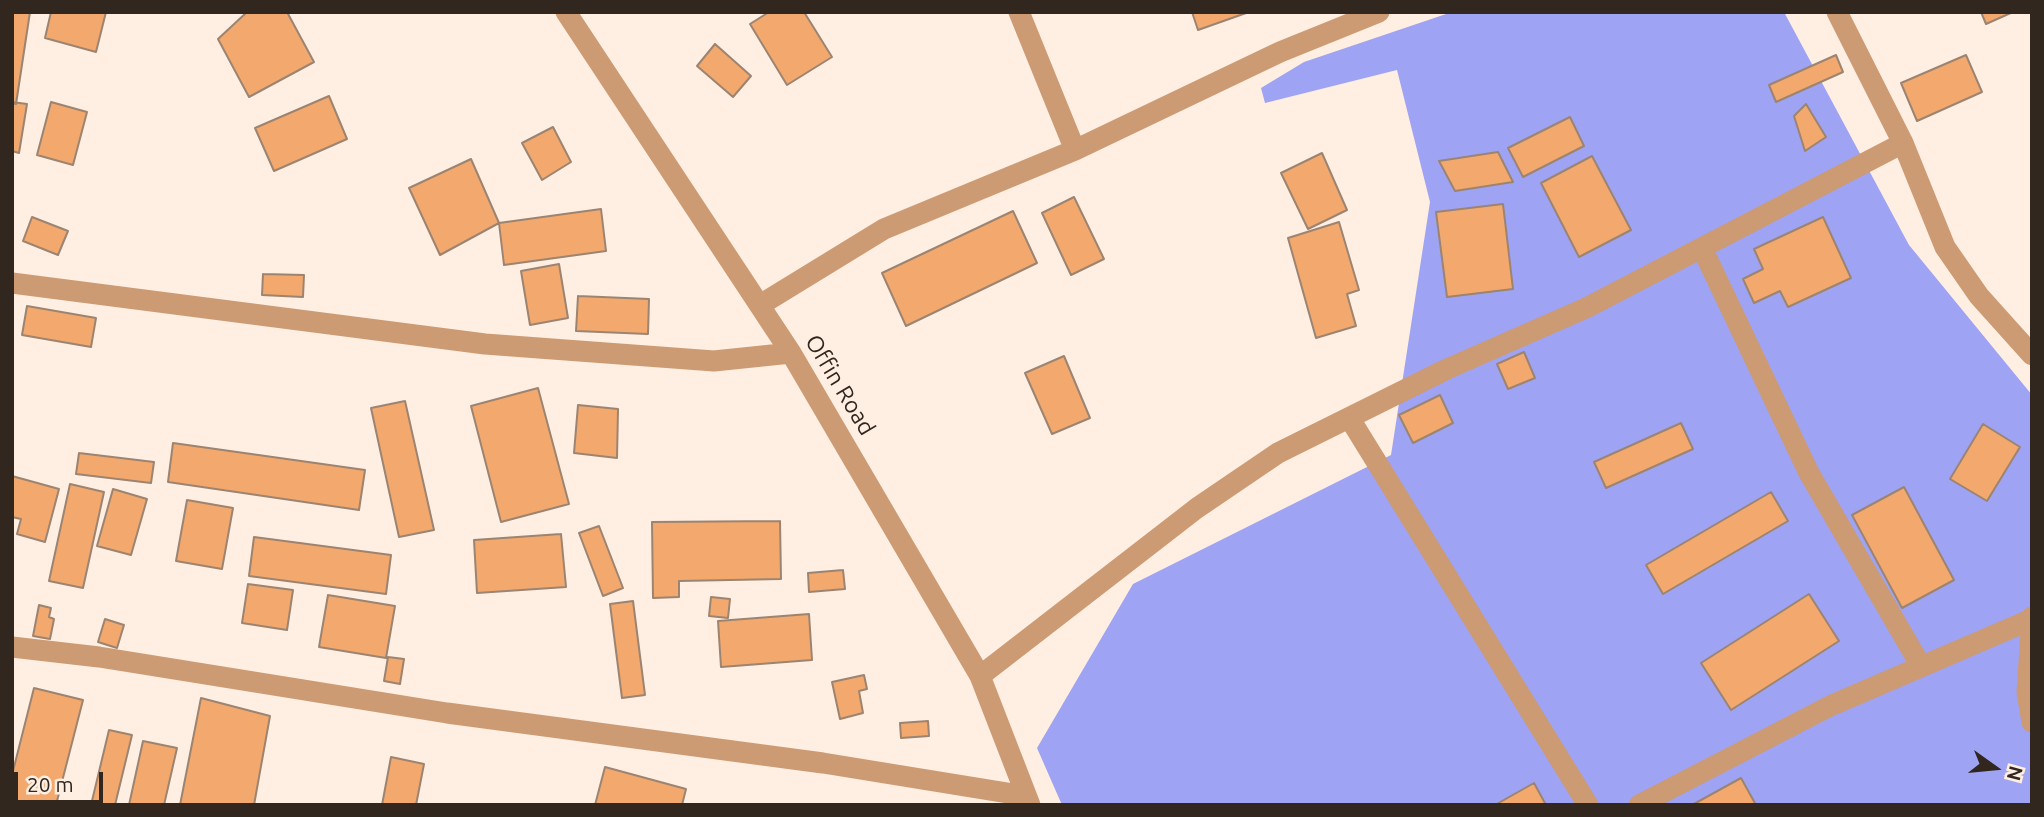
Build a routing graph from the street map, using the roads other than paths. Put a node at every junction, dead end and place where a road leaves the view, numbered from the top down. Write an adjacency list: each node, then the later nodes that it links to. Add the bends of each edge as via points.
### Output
1 (566, 12): 9 (street, Offin Road)
2 (1019, 12): 6 (street)
3 (1379, 12): 6 (street, via 1280,52)
4 (1837, 12): 5 (street)
5 (1903, 143): 7 (street); 11 (street, via 1945,247 1979,296)
6 (1075, 150): 9 (street, via 884,229)
7 (1702, 248): 12 (street); 15 (street, via 1809,473)
8 (12, 283): 10 (street, via 485,344 714,361)
9 (760, 305): 10 (street, Offin Road)
10 (791, 353): 16 (street, Offin Road)
11 (2032, 355)
12 (1350, 419): 16 (street, via 1278,453 1197,508); 19 (street)
13 (2032, 618): 15 (street); 17 (street, via 2026,692)
14 (12, 646): 18 (street, via 447,713 824,763)
15 (1921, 666): 20 (street, via 1830,706)
16 (980, 677): 18 (street, Offin Road)
17 (2032, 722)
18 (1028, 801)
19 (1588, 805)
20 (1639, 805)

